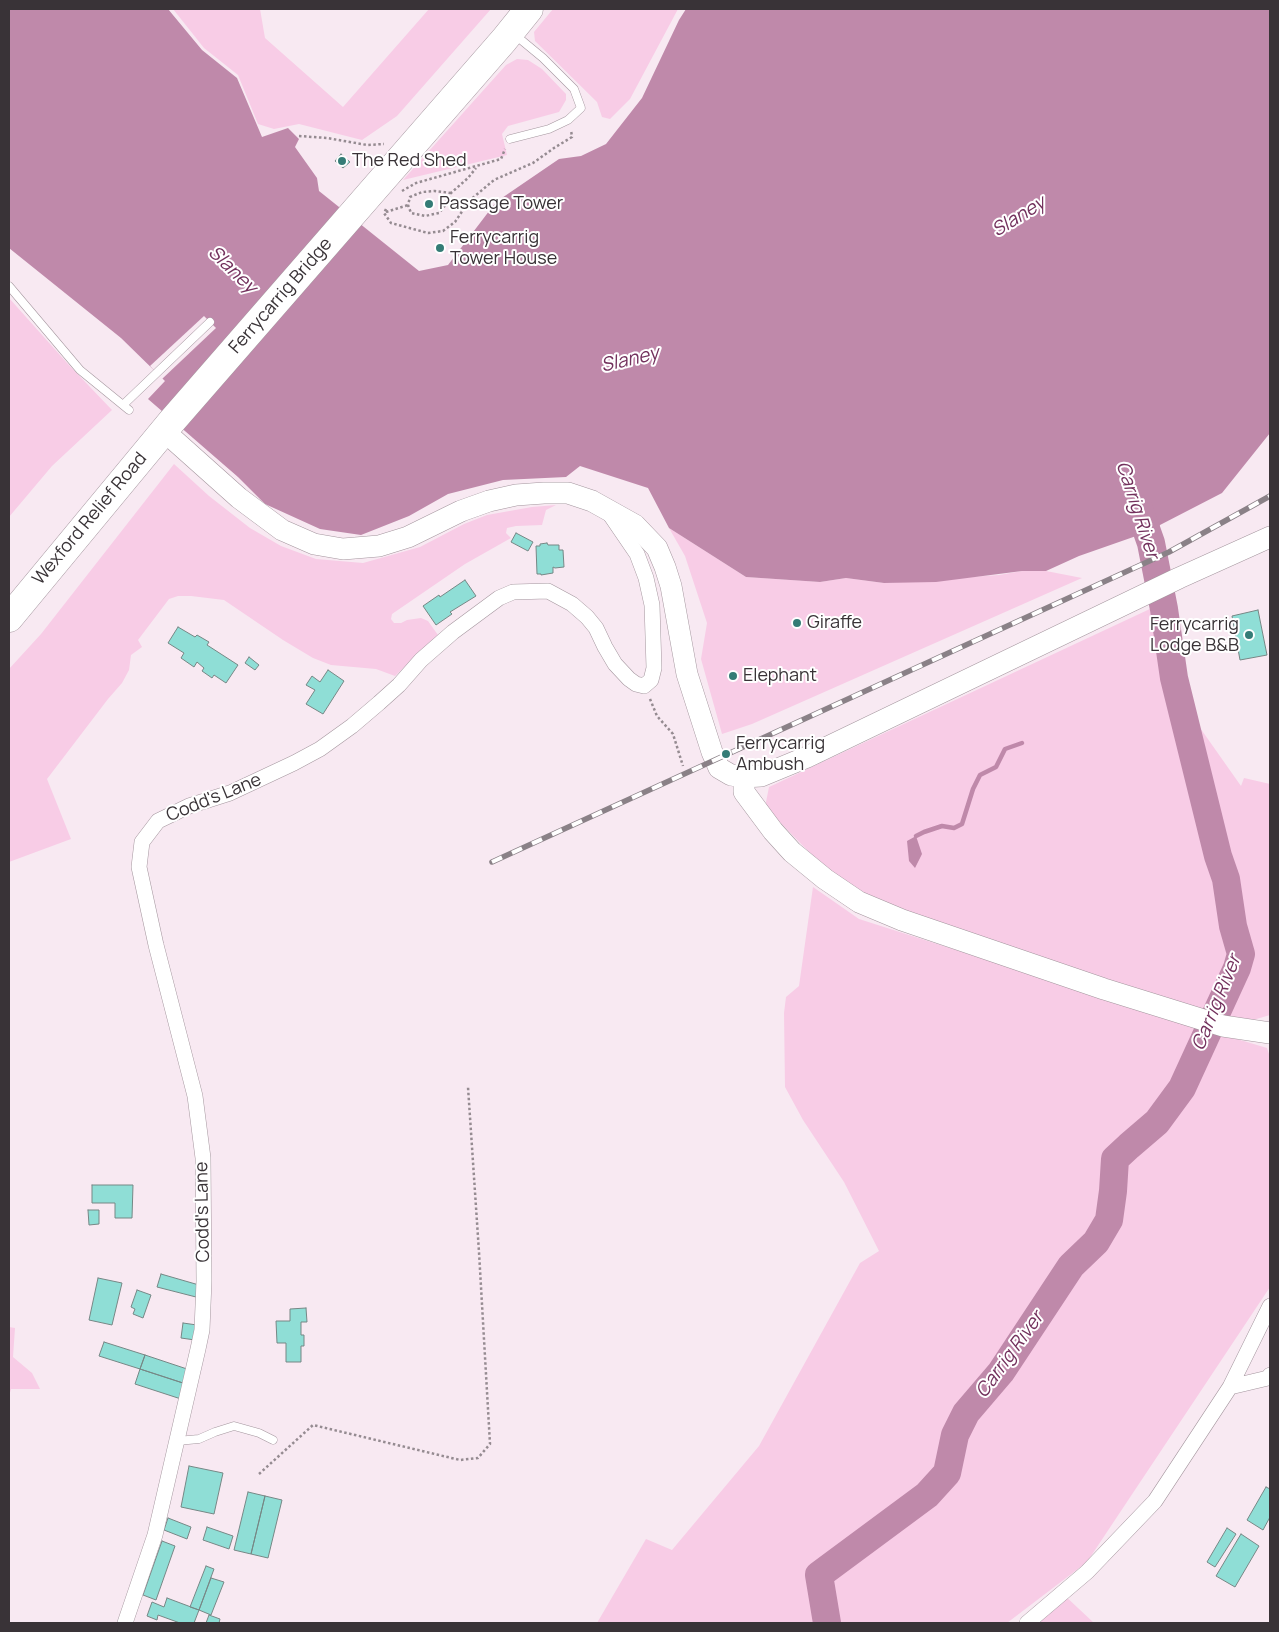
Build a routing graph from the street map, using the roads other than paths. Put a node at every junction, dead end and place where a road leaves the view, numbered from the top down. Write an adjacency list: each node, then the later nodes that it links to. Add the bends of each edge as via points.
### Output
1 (529, 9): 2 (highway, Ferrycarrig Bridge)
2 (511, 31): 3 (lane, via 574,89 580,108 568,120 549,129); 6 (highway, Ferrycarrig Bridge, via 413,143 395,181)
3 (510, 139)
4 (9, 286): 5 (lane, via 80,370 126,408)
5 (210, 322)
6 (168, 426): 7 (main road, via 246,503 282,530 314,544 343,549 378,546 408,537 461,511 516,495 568,493); 9 (highway, Wexford Relief Road)
7 (606, 508): 10 (main road, via 635,525 657,548 671,586 687,674 712,752 719,768 731,775); 15 (street, Codd's Lane, via 637,554 652,605 654,668 651,680 644,686 629,679 615,664 596,628 572,604 548,591 513,592 499,598 453,632 379,704 320,749 230,793 158,820 142,842 139,867 195,1096 203,1158 202,1330)
8 (1270, 537): 10 (main road, via 807,757 761,776)
9 (9, 618)
10 (744, 777): 11 (main road, via 744,792 792,852 858,902 1104,989 1223,1026)
11 (1270, 1033)
12 (1270, 1306): 14 (street)
13 (1270, 1375): 14 (street)
14 (1230, 1387): 18 (street, via 1155,1501 1087,1572)
15 (177, 1440): 16 (lane, via 199,1439 234,1426); 17 (street, Codd's Lane, via 155,1535)
16 (273, 1440)
17 (125, 1623)
18 (1027, 1623)

